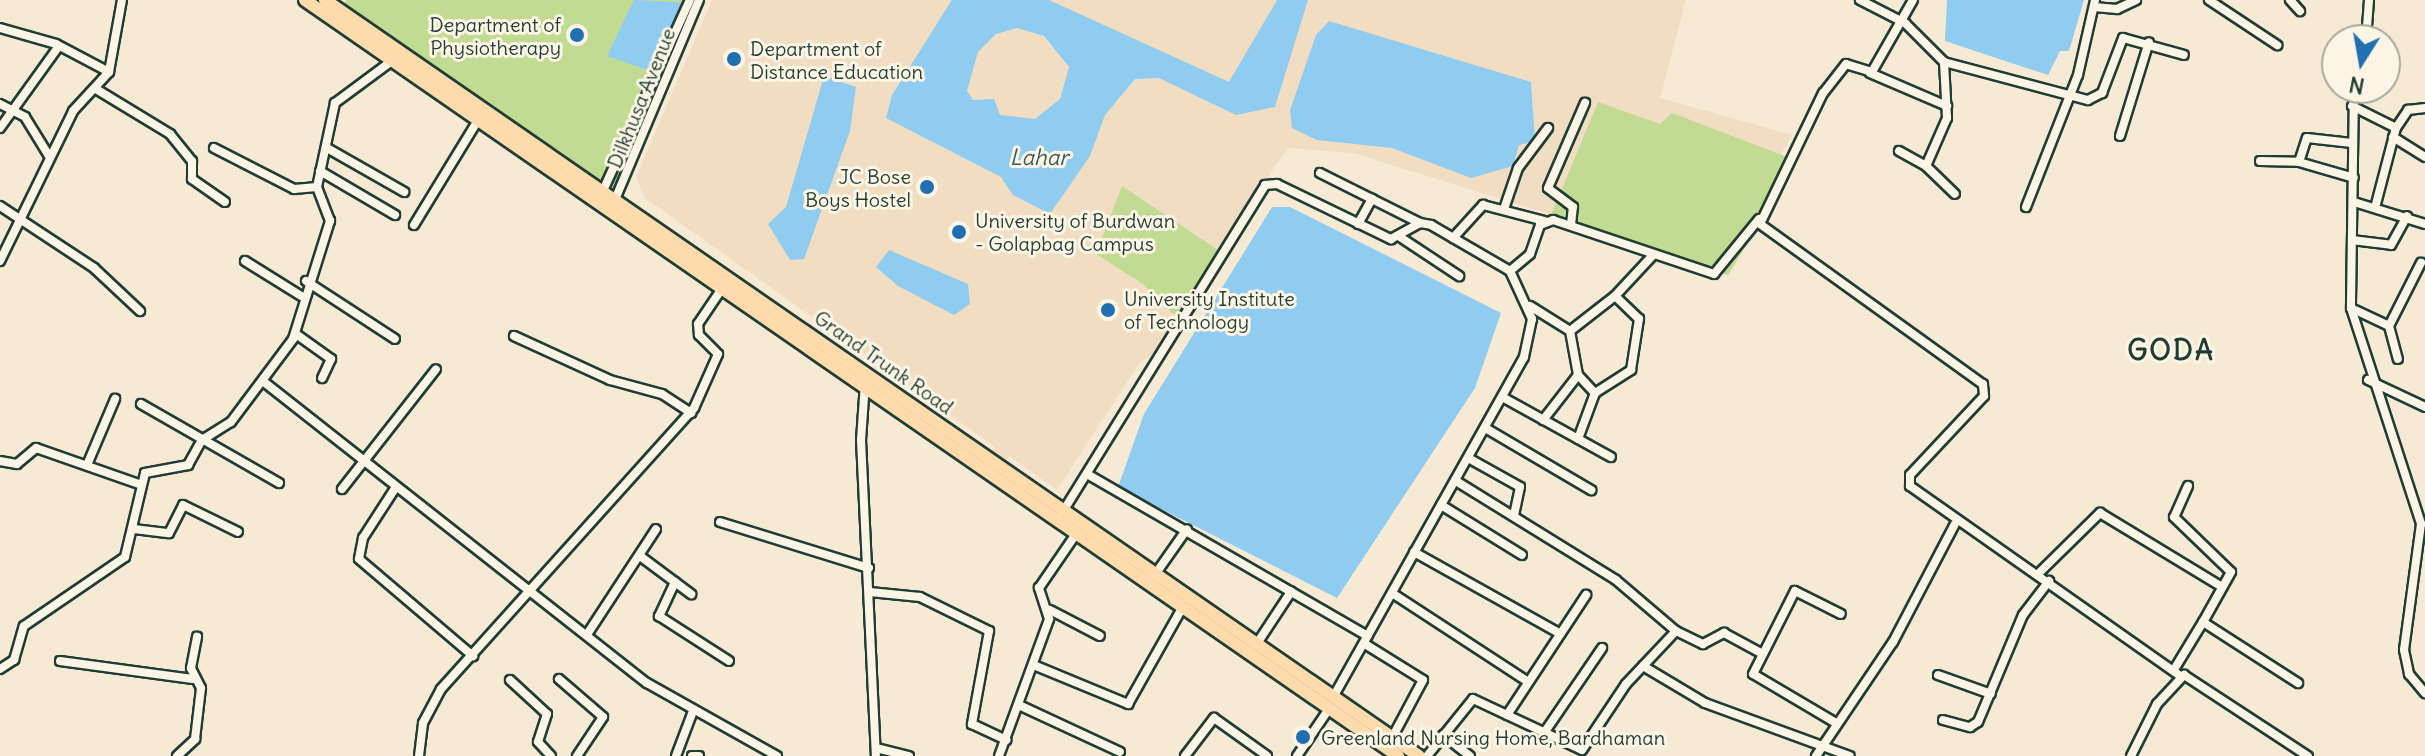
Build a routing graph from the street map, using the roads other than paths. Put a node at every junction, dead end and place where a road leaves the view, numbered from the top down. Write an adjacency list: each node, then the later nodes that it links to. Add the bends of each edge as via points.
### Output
1 (122, 0): 23 (street)
2 (305, 0): 22 (main road, Grand Trunk Road)
3 (325, 0): 53 (main road, Grand Trunk Road)
4 (690, 0): 53 (street, Dilkhusa Avenue)
5 (699, 0): 57 (street, Dilkhusa Avenue)
6 (1860, 0): 14 (street)
7 (1913, 0): 14 (street)
8 (2136, 0): 12 (street, via 2117,9)
9 (2209, 0): 18 (street)
10 (2290, 0): 13 (street)
11 (2369, 0): 15 (street)
12 (2094, 4): 26 (street)
13 (2300, 11)
14 (1905, 23): 21 (street); 24 (street)
15 (2367, 24)
16 (0, 28): 19 (street)
17 (2149, 42): 20 (street); 26 (street, via 2123,38 2097,98); 37 (street)
18 (2277, 45)
19 (59, 46): 23 (street); 32 (street)
20 (2184, 55)
21 (1944, 62): 26 (street); 29 (street)
22 (389, 63): 33 (main road, Grand Trunk Road); 40 (street, via 335,103)
23 (109, 72): 25 (street)
24 (1870, 73): 29 (street); 65 (street, via 1846,64 1823,93)
25 (96, 89): 42 (street); 55 (street, via 170,134 192,161 192,179)
26 (2071, 98): 60 (street)
27 (1585, 103): 71 (street, via 1548,188 1573,207)
28 (0, 104): 32 (street)
29 (1947, 106): 46 (street)
30 (2352, 106): 36 (street); 38 (street)
31 (2425, 108): 36 (street, via 2408,110)
32 (15, 109): 34 (street); 42 (street)
33 (478, 120): 53 (main road, Grand Trunk Road); 70 (street)
34 (0, 128)
35 (1548, 128): 61 (street, via 1518,168)
36 (2394, 132): 43 (street); 58 (street)
37 (2120, 136)
38 (2352, 143): 45 (street, via 2307,138); 49 (street)
39 (214, 148): 50 (street, via 294,189)
40 (327, 148): 47 (street); 51 (street)
41 (1899, 151): 46 (street)
42 (49, 156): 63 (street)
43 (2425, 157)
44 (2260, 161): 45 (street)
45 (2299, 162): 49 (street)
46 (1926, 166): 52 (street)
47 (320, 171): 50 (street); 62 (street)
48 (1320, 173): 54 (street)
49 (2354, 178): 56 (street)
50 (317, 187): 81 (street, via 330,221)
51 (404, 192)
52 (1955, 194)
53 (601, 195): 57 (main road, Grand Trunk Road)
54 (1372, 199): 67 (street); 68 (street)
55 (225, 202)
56 (2354, 202): 58 (street); 74 (street)
57 (614, 203): 82 (main road, Grand Trunk Road); 98 (main road, Grand Trunk Road)
58 (2376, 204): 64 (street)
59 (0, 206): 63 (street)
60 (2026, 207)
61 (1504, 209): 66 (street); 73 (street, via 1475,208)
62 (395, 215)
63 (18, 216): 76 (street); 87 (street)
64 (2407, 216): 69 (street); 74 (street, via 2391,245)
65 (1759, 219): 75 (street, via 1714,274); 128 (street, via 1983,384 1984,396 1908,481)
66 (1545, 221): 71 (street); 79 (street, via 1530,254)
67 (1420, 223): 72 (street); 73 (street)
68 (1358, 224): 72 (street); 115 (street, via 1277,184 1256,191 1151,379)
69 (2425, 224)
70 (414, 225)
71 (1571, 225): 75 (street)
72 (1400, 237): 80 (street)
73 (1453, 238): 79 (street)
74 (2352, 240): 86 (street)
75 (1654, 254): 84 (street)
76 (0, 261)
77 (245, 261): 83 (street)
78 (2421, 263): 88 (street)
79 (1510, 271): 85 (street)
80 (1459, 276)
81 (306, 281): 83 (street); 92 (street)
82 (723, 287): 98 (main road, Grand Trunk Road); 105 (street, via 698,324 699,335 718,354)
83 (301, 296): 90 (street)
84 (1615, 296): 89 (street); 100 (street, via 1639,319 1635,359 1626,375)
85 (1530, 306): 89 (street); 101 (street, via 1530,339)
86 (2351, 308): 88 (street); 97 (street)
87 (140, 311)
88 (2389, 326): 93 (street)
89 (1570, 331): 95 (street)
90 (296, 334): 96 (street, via 331,359); 99 (street)
91 (514, 336): 105 (street, via 610,380 662,394)
92 (395, 339)
93 (2398, 359)
94 (436, 369): 113 (street)
95 (1578, 375): 100 (street); 106 (street)
96 (322, 378)
97 (2368, 380): 104 (street); 127 (street)
98 (867, 381): 124 (main road, Grand Trunk Road); 133 (main road, Grand Trunk Road); 137 (street)
99 (264, 382): 108 (street, via 231,422); 113 (street)
100 (1595, 393): 109 (street)
101 (1504, 398): 106 (street); 107 (street)
102 (115, 399): 114 (street)
103 (141, 404): 108 (street)
104 (2425, 407)
105 (691, 413): 143 (street)
106 (1543, 420): 109 (street)
107 (1487, 429): 111 (street); 122 (street)
108 (206, 436): 117 (street); 118 (street, via 184,469 152,470)
109 (1578, 439): 110 (street)
110 (1611, 457)
111 (1470, 459): 116 (street); 125 (street, via 1520,487)
112 (0, 461): 114 (street, via 17,464 31,447)
113 (364, 463): 120 (street); 121 (street)
114 (87, 465): 118 (street)
115 (1087, 474): 124 (street); 131 (street)
116 (1456, 481): 123 (street); 125 (street)
117 (279, 483)
118 (139, 484): 129 (street)
119 (2188, 486): 142 (street, via 2172,512 2230,565)
120 (342, 489)
121 (394, 490): 143 (street); 162 (street, via 363,538 359,559)
122 (1591, 490)
123 (1441, 505): 134 (street); 135 (street)
124 (1061, 513): 139 (main road, Grand Trunk Road)
125 (1514, 516): 153 (street, via 1616,580)
126 (720, 522): 137 (street)
127 (2423, 522): 175 (street, via 2404,650 2409,674)
128 (1955, 524): 138 (street); 182 (street, via 1899,632)
129 (134, 529): 132 (street, via 169,533 183,505); 167 (street, via 125,557 24,626 14,660)
130 (656, 529): 136 (street)
131 (1187, 529): 139 (street); 145 (street)
132 (238, 532)
133 (1076, 534): 149 (main road, Grand Trunk Road); 150 (street, via 1039,588)
134 (1414, 552): 146 (street); 154 (street)
135 (1522, 555)
136 (640, 556): 141 (street); 155 (street)
137 (869, 568): 144 (street)
138 (2039, 573): 140 (street); 142 (street, via 2100,513)
139 (1154, 576): 159 (main road, Grand Trunk Road)
140 (2049, 581): 168 (street); 176 (street, via 2023,615)
141 (675, 582): 147 (street); 164 (street, via 659,616)
142 (2222, 587): 152 (street)
143 (534, 591): 155 (street); 162 (street)
144 (870, 592): 185 (street, via 920,597 989,631 972,724); 188 (street)
145 (1291, 592): 158 (street); 159 (street)
146 (1392, 593): 158 (street); 172 (street)
147 (691, 594)
148 (1586, 595): 154 (street)
149 (1182, 608): 165 (street, via 1128,704); 177 (main road, Grand Trunk Road)
150 (1050, 610): 156 (street); 165 (street)
151 (1841, 614): 161 (street, via 1795,591)
152 (2203, 622): 168 (street); 174 (street)
153 (1676, 631): 161 (street, via 1703,644 1724,633); 166 (street)
154 (1557, 632): 172 (street)
155 (588, 633): 179 (street)
156 (1100, 636)
157 (197, 637): 170 (street)
158 (1366, 640): 177 (street); 187 (street, via 1423,680)
159 (1256, 645): 177 (main road, Grand Trunk Road)
160 (1602, 648): 183 (street)
161 (1761, 653): 182 (street, via 1758,679)
162 (473, 656): 191 (street, via 432,704)
163 (60, 661): 170 (street)
164 (729, 661)
165 (1036, 666): 178 (street)
166 (1643, 666): 183 (street, via 1587,746 1575,749); 186 (street, via 1705,703)
167 (0, 669)
168 (2177, 672): 209 (street); 210 (street)
169 (1938, 675): 176 (street)
170 (193, 679): 190 (street, via 201,693 195,739)
171 (559, 679): 193 (street, via 603,717)
172 (1524, 679): 180 (street)
173 (510, 680): 192 (street, via 547,714 538,742)
174 (2298, 683)
175 (2425, 693)
176 (1991, 694): 181 (street, via 1975,726)
177 (1331, 703): 187 (main road, Grand Trunk Road); 202 (street)
178 (1021, 706): 185 (street); 189 (street)
179 (693, 711): 194 (street); 197 (street)
180 (1507, 715): 183 (street); 184 (street, via 1473,699)
181 (1943, 720)
182 (1836, 723): 186 (street)
183 (1544, 733)
184 (1443, 735): 205 (street); 206 (street)
185 (1006, 740): 199 (street)
186 (1824, 742): 207 (street); 208 (street)
187 (1386, 747): 203 (main road, Grand Trunk Road); 204 (main road, Grand Trunk Road)
188 (876, 752): 198 (street)
189 (1120, 752)
190 (177, 756)
191 (419, 756)
192 (551, 756)
193 (577, 756)
194 (676, 756)
195 (692, 756): 196 (street)
196 (699, 756)
197 (777, 756)
198 (909, 756)
199 (999, 756)
200 (1185, 756): 201 (street, via 1214,718)
201 (1267, 756)
202 (1297, 756)
203 (1398, 756)
204 (1419, 756)
205 (1427, 756)
206 (1470, 756)
207 (1816, 756)
208 (1850, 756)
209 (2131, 756)
210 (2308, 756)

